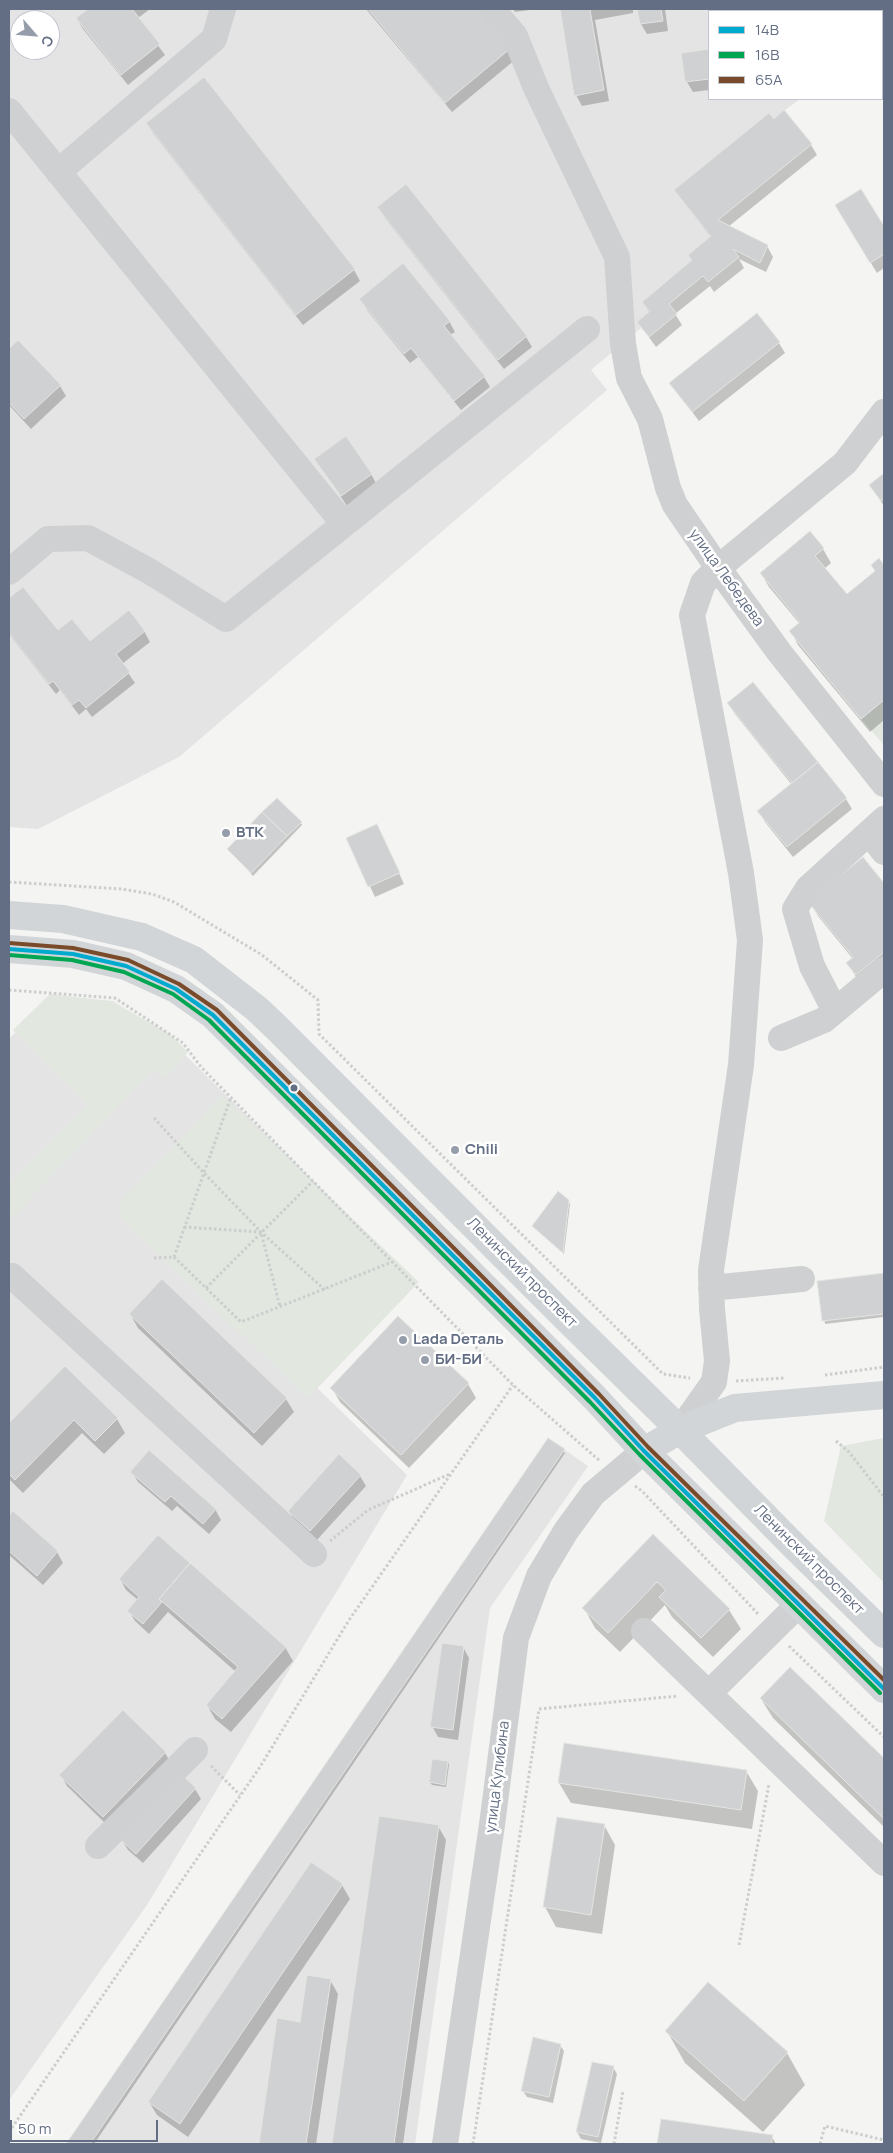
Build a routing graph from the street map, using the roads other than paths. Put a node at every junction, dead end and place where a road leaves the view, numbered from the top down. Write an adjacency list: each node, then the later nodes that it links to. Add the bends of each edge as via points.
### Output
1 (223, 9): 4 (street, via 214,38)
2 (492, 9): 8 (street, улица Лебедева, via 515,36 536,88 617,257 623,344 629,378 650,419 675,505)
3 (9, 110): 4 (street)
4 (58, 172): 7 (street)
5 (587, 329): 7 (street)
6 (884, 412): 8 (street, via 845,463)
7 (344, 524): 9 (street, via 226,619 88,538 48,539)
8 (718, 568): 10 (street, улица Лебедева); 19 (street, via 703,583 692,615 741,872 750,940 744,1032)
9 (9, 572)
10 (884, 784)
11 (879, 835): 15 (street, via 808,888 795,909 812,966)
12 (9, 915): 21 (main road, Ленинский проспект, via 63,919 142,937 194,960 264,1016)
13 (9, 949): 22 (main road, via 73,954 126,966 176,989 213,1015)
14 (884, 970): 15 (street)
15 (835, 1011): 16 (street, via 824,1020)
16 (781, 1038)
17 (12, 1276): 23 (street)
18 (802, 1279): 19 (street)
19 (711, 1288): 21 (street, via 717,1361 714,1382)
20 (884, 1395): 21 (main road, via 735,1408)
21 (680, 1430): 22 (main road); 26 (main road, Ленинский проспект)
22 (644, 1451): 24 (main road); 32 (street, улица Кулибина, via 593,1494 561,1539 538,1576 516,1638)
23 (314, 1554)
24 (798, 1605): 27 (main road); 28 (street)
25 (644, 1631): 28 (street)
26 (884, 1634)
27 (884, 1689)
28 (709, 1693): 31 (street)
29 (195, 1750): 30 (street)
30 (98, 1846)
31 (884, 1862)
32 (445, 2144)

